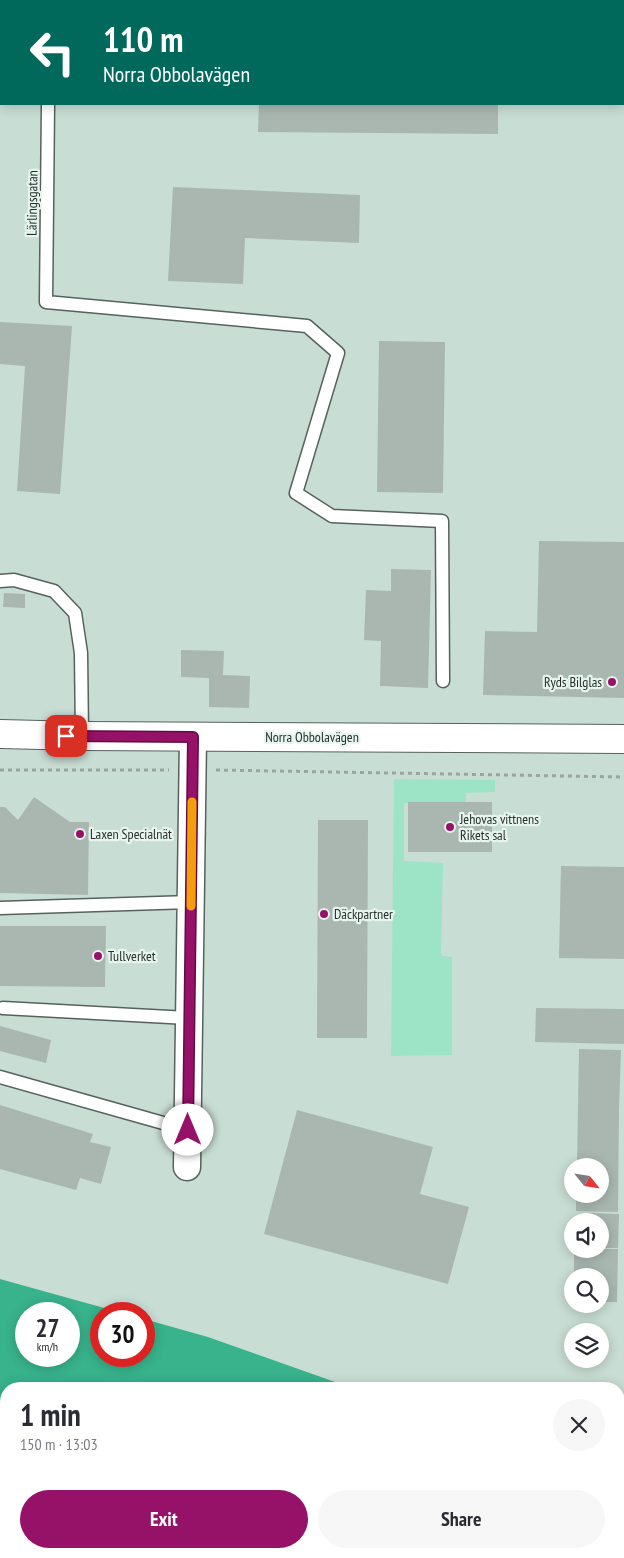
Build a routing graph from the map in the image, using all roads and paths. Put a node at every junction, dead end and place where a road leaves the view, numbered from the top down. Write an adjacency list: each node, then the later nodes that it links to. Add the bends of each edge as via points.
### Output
1 (48, 105): 3 (lane, Lärlingsgatan, via 46,302 307,326 338,353 296,493 332,516 442,521)
2 (0, 580): 5 (lane, via 14,580 54,591 75,613 82,653)
3 (443, 681)
4 (0, 734): 5 (street, Norra Obbolavägen)
5 (82, 736): 6 (street, Norra Obbolavägen)
6 (193, 737): 7 (street, Norra Obbolavägen); 9 (street)
7 (624, 739)
8 (0, 770): 9 (path)
9 (193, 770): 10 (path); 11 (street)
10 (624, 777)
11 (191, 902): 12 (lane); 14 (street)
12 (0, 908)
13 (3, 1008): 14 (lane)
14 (188, 1018): 16 (street)
15 (0, 1077): 16 (lane)
16 (188, 1130): 17 (street)
17 (187, 1167)

